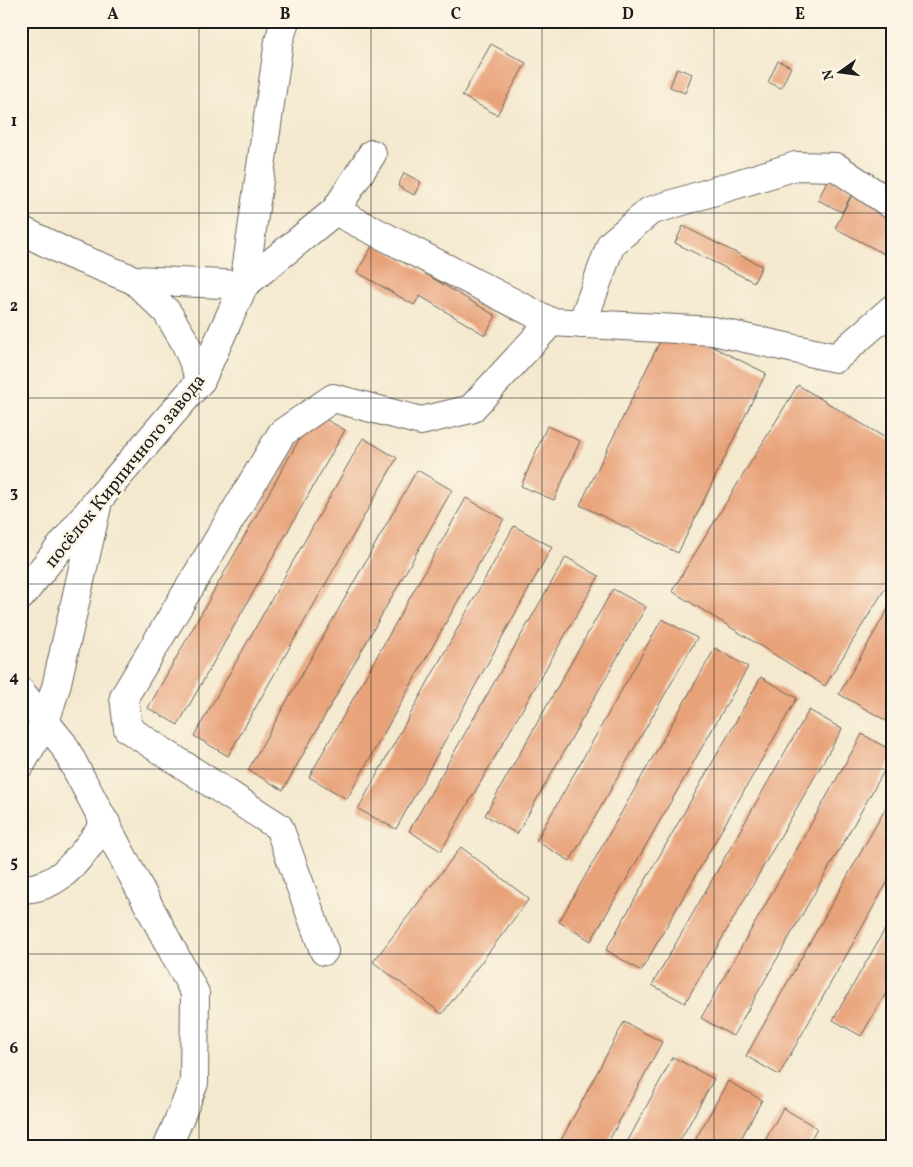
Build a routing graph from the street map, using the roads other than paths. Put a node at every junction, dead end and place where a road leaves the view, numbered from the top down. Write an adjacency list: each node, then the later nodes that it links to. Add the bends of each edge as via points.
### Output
1 (285, 21): 7 (street, via 279,41)
2 (372, 154): 4 (street)
3 (892, 205): 10 (street, via 836,167 796,166 650,211 611,244)
4 (335, 211): 7 (street); 9 (street)
5 (21, 230): 6 (street, via 69,254)
6 (134, 280): 7 (street); 11 (street, via 167,312)
7 (244, 285): 11 (street, посёлок Кирпичного завода)
8 (892, 309): 10 (street, via 836,358 713,331)
9 (551, 322): 10 (street); 19 (street, via 471,410 420,421 333,398 282,433 124,696 128,729 279,827)
10 (582, 324)
11 (202, 380): 12 (street, посёлок Кирпичного завода)
12 (98, 500): 13 (street, посёлок Кирпичного завода); 15 (street, via 56,687)
13 (21, 596)
14 (21, 692): 15 (street)
15 (45, 722): 16 (street); 17 (street, via 62,744)
16 (21, 764)
17 (106, 823): 18 (street, via 66,874 35,889); 20 (street, via 195,993 194,1083)
18 (21, 889)
19 (324, 951)
20 (168, 1146)

